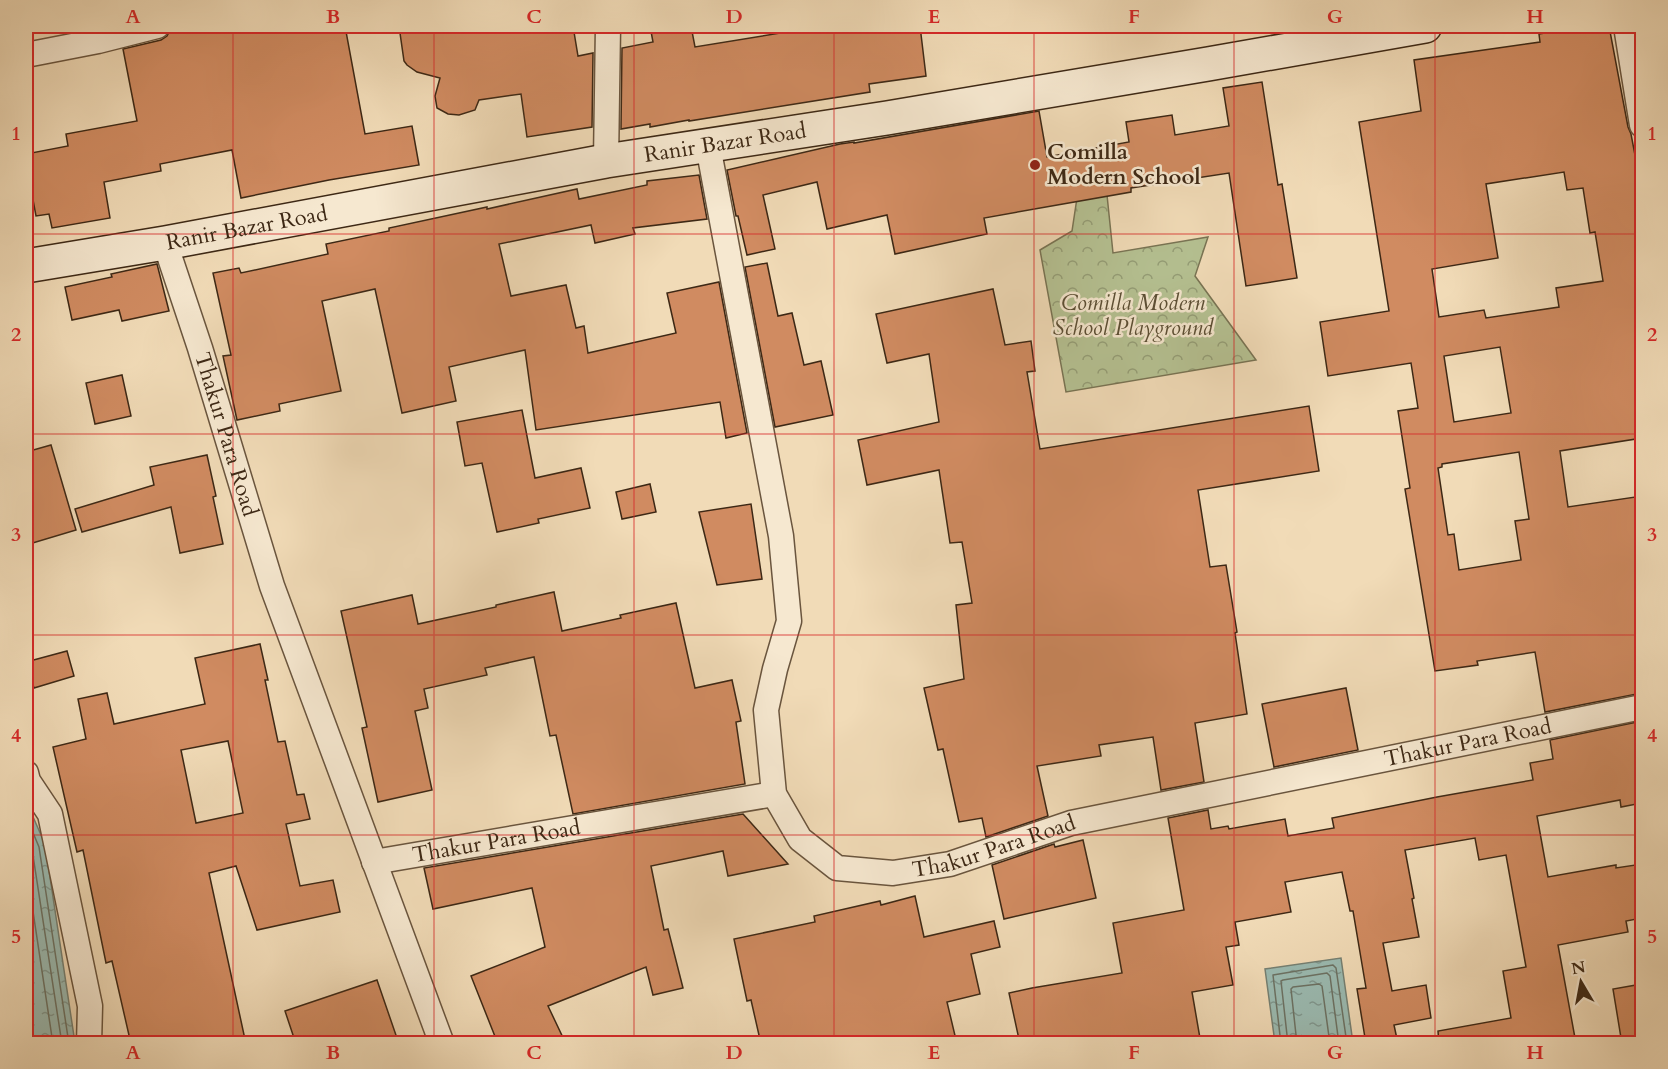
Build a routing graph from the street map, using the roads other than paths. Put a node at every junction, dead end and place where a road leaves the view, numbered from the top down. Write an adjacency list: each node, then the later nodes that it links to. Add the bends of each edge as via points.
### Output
1 (157, 26): 5 (street)
2 (608, 26): 9 (street)
3 (1425, 26): 8 (main road, Ranir Bazar Road)
4 (1626, 26): 7 (street)
5 (101, 32): 6 (street)
6 (26, 55)
7 (1642, 125)
8 (708, 146): 9 (main road, Ranir Bazar Road); 14 (street, via 781,536 789,621 766,710)
9 (606, 161): 10 (main road, Ranir Bazar Road)
10 (165, 243): 11 (main road, Ranir Bazar Road); 15 (street, Thakur Para Road, via 272,586)
11 (26, 266)
12 (1642, 707): 14 (street, Thakur Para Road, via 1071,823 950,864 893,873 837,868 800,839)
13 (26, 773): 16 (street, via 50,814 90,1006)
14 (774, 794): 15 (street, Thakur Para Road)
15 (374, 862): 17 (street, Thakur Para Road)
16 (89, 1044)
17 (442, 1044)

